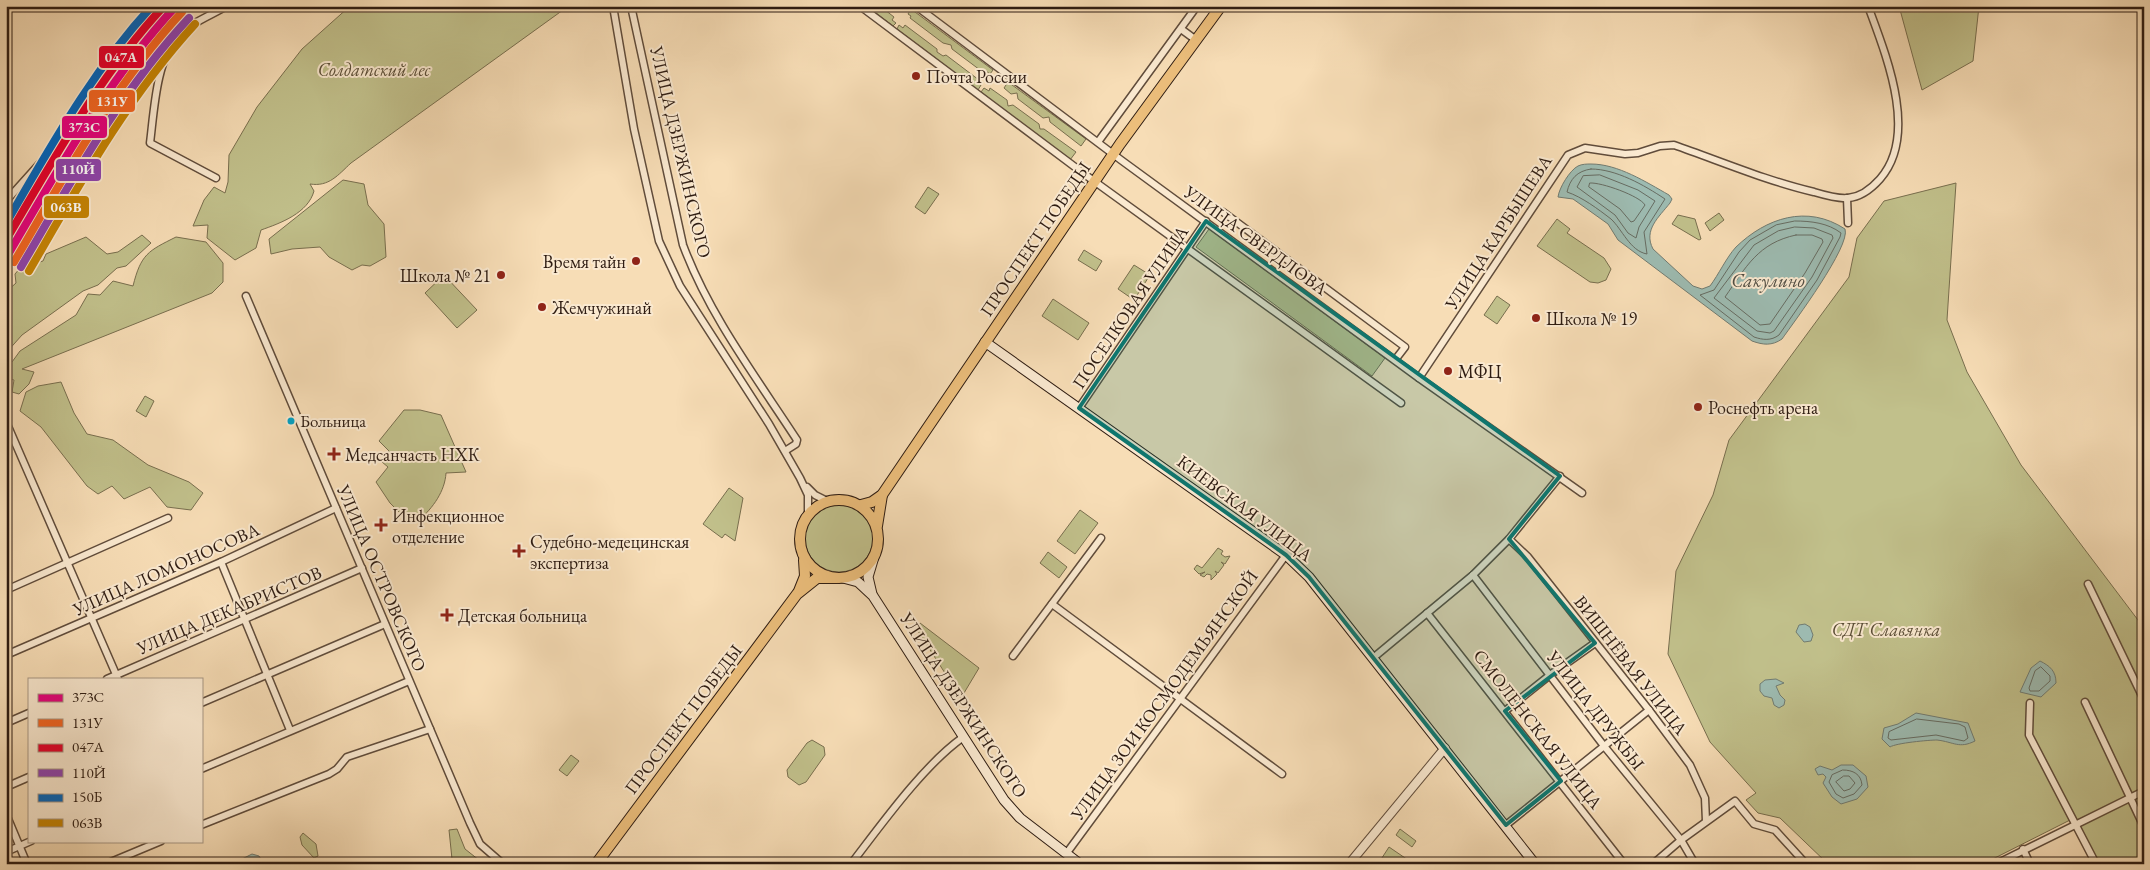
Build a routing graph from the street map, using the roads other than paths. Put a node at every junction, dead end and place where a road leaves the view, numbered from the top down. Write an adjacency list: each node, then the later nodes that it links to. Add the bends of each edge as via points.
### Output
1 (228, 6): 14 (street, via 189,27 172,44 157,90 150,143)
2 (613, 6): 29 (street, УЛИЦА ДЗЕРЖИНСКОГО, via 636,138 659,242 680,286)
3 (631, 6): 29 (street, УЛИЦА ДЗЕРЖИНСКОГО, via 683,245 714,309 797,440)
4 (860, 6): 15 (street)
5 (916, 6): 12 (street, УЛИЦА СВЕРДЛОВА)
6 (1197, 6): 9 (street)
7 (1221, 6): 10 (main road, ПРОСПЕКТ ПОБЕДЫ)
8 (1868, 6): 16 (street, via 1884,50 1899,119 1899,137 1894,156 1883,176 1861,194)
9 (1181, 29): 10 (street); 12 (street)
10 (1196, 40): 13 (main road, ПРОСПЕКТ ПОБЕДЫ)
11 (78, 102): 17 (street, via 51,151)
12 (1098, 142): 13 (street, УЛИЦА СВЕРДЛОВА)
13 (1113, 154): 15 (main road, ПРОСПЕКТ ПОБЕДЫ); 19 (street, УЛИЦА СВЕРДЛОВА)
14 (216, 178)
15 (1095, 182): 21 (street); 23 (main road, ПРОСПЕКТ ПОБЕДЫ)
16 (1847, 198): 20 (street); 25 (street, УЛИЦА КАРБЫШЕВА, via 1800,189 1674,145 1625,154 1576,150 1560,164)
17 (6, 201)
18 (1223, 212): 24 (street, via 1405,347)
19 (1206, 222): 21 (street, ПОСЕЛКОВАЯ УЛИЦА); 24 (street, УЛИЦА СВЕРДЛОВА)
20 (1848, 223)
21 (1188, 248): 26 (street); 27 (street, ПОСЕЛКОВАЯ УЛИЦА)
22 (246, 296): 36 (street, УЛИЦА ОСТРОВСКОГО)
23 (985, 342): 27 (main road, КИЕВСКАЯ УЛИЦА); 33 (main road, ПРОСПЕКТ ПОБЕДЫ)
24 (1395, 360): 25 (street, УЛИЦА СВЕРДЛОВА)
25 (1419, 378): 30 (street, УЛИЦА СВЕРДЛОВА)
26 (1401, 404)
27 (1079, 408): 43 (main road, КИЕВСКАЯ УЛИЦА)
28 (7, 424): 46 (street)
29 (785, 451): 31 (street, УЛИЦА ДЗЕРЖИНСКОГО)
30 (1560, 476): 32 (street, УЛИЦА СВЕРДЛОВА); 41 (street)
31 (802, 481): 34 (street, УЛИЦА ДЗЕРЖИНСКОГО); 37 (street, УЛИЦА ДЗЕРЖИНСКОГО, via 809,499)
32 (1582, 493)
33 (882, 495): 35 (main road); 39 (main road, ПРОСПЕКТ ПОБЕДЫ)
34 (827, 500): 35 (main road, via 843,499); 37 (main road)
35 (861, 505): 39 (main road)
36 (336, 508): 45 (street, УЛИЦА ЛОМОНОСОВА); 47 (street, УЛИЦА ОСТРОВСКОГО)
37 (808, 514): 42 (main road, via 801,530)
38 (168, 518): 46 (street)
39 (877, 527): 44 (main road, via 878,544)
40 (1101, 538): 54 (street)
41 (1509, 539): 48 (street); 59 (street, ВИШНЁВАЯ УЛИЦА, via 1528,557)
42 (803, 555): 49 (main road, via 813,570); 52 (main road, ПРОСПЕКТ ПОБЕДЫ, via 805,576)
43 (1286, 555): 62 (main road, КИЕВСКАЯ УЛИЦА, via 1310,577); 67 (street, УЛИЦА ЗОИ КОСМОДЕМЬЯНСКОЙ)
44 (874, 557): 49 (main road, via 858,574); 53 (main road, УЛИЦА ДЗЕРЖИНСКОГО, via 868,577)
45 (221, 562): 56 (street, УЛИЦА ЛОМОНОСОВА); 57 (street)
46 (67, 564): 51 (street); 56 (street)
47 (362, 568): 57 (street, УЛИЦА ДЕКАБРИСТОВ); 58 (street, УЛИЦА ОСТРОВСКОГО)
48 (1473, 575): 55 (street); 64 (street, УЛИЦА ДРУЖБЫ)
49 (840, 578): 52 (main road, ПРОСПЕКТ ПОБЕДЫ, via 816,578); 53 (main road, УЛИЦА ДЗЕРЖИНСКОГО, via 858,582)
50 (2088, 584): 68 (street)
51 (7, 588)
52 (797, 594): 104 (main road, ПРОСПЕКТ ПОБЕДЫ)
53 (873, 596): 78 (main road, УЛИЦА ДЗЕРЖИНСКОГО)
54 (1052, 604): 61 (street); 67 (street)
55 (1427, 612): 62 (street); 73 (street, СМОЛЕНСКАЯ УЛИЦА)
56 (92, 619): 60 (street, УЛИЦА ЛОМОНОСОВА); 65 (street)
57 (245, 621): 63 (street); 65 (street, УЛИЦА ДЕКАБРИСТОВ)
58 (385, 624): 63 (street); 66 (street, УЛИЦА ОСТРОВСКОГО)
59 (1595, 643): 64 (street); 72 (street, ВИШНЁВАЯ УЛИЦА)
60 (6, 655)
61 (1013, 656)
62 (1373, 658): 80 (main road, КИЕВСКАЯ УЛИЦА)
63 (266, 675): 71 (street); 77 (street)
64 (1550, 675): 73 (street); 79 (street, УЛИЦА ДРУЖБЫ)
65 (117, 677)
66 (409, 681): 76 (street, УЛИЦА ОСТРОВСКОГО); 77 (street)
67 (1180, 698): 82 (street); 100 (street, УЛИЦА ЗОИ КОСМОДЕМЬЯНСКОЙ)
68 (2144, 700)
69 (2030, 702): 90 (street, via 2029,734)
70 (2085, 702): 87 (street)
71 (202, 703)
72 (1649, 710): 79 (street); 89 (street, ВИШНЁВАЯ УЛИЦА, via 1690,766 1705,798)
73 (1505, 712): 84 (street, СМОЛЕНСКАЯ УЛИЦА)
74 (28, 713): 75 (street)
75 (6, 723)
76 (430, 729): 91 (street, via 347,757 338,769 329,774); 103 (street, УЛИЦА ОСТРОВСКОГО, via 480,844)
77 (290, 730): 81 (street)
78 (962, 738): 100 (main road, УЛИЦА ДЗЕРЖИНСКОГО, via 991,784 1020,818); 105 (street, via 934,763)
79 (1604, 746): 84 (street); 94 (street, УЛИЦА ДРУЖБЫ)
80 (1445, 748): 92 (main road, КИЕВСКАЯ УЛИЦА); 107 (street)
81 (202, 769)
82 (1282, 774)
83 (28, 777): 85 (street)
84 (1561, 781): 92 (street); 109 (street, СМОЛЕНСКАЯ УЛИЦА)
85 (6, 787)
86 (2144, 791): 87 (street)
87 (2129, 798): 90 (street); 93 (street)
88 (6, 814): 97 (street)
89 (1706, 821): 94 (street); 112 (street, via 1735,801 1754,824 1776,830)
90 (2077, 823): 98 (street); 115 (street)
91 (202, 825)
92 (1506, 825): 108 (main road, КИЕВСКАЯ УЛИЦА)
93 (2144, 827)
94 (1681, 840): 110 (street); 111 (street, УЛИЦА ДРУЖБЫ)
95 (29, 842): 97 (street)
96 (159, 842): 102 (street)
97 (19, 846): 99 (street); 101 (street)
98 (2023, 850): 113 (street); 114 (street)
99 (6, 852)
100 (1066, 854): 106 (main road, УЛИЦА ДЗЕРЖИНСКОГО)
101 (27, 864)
102 (106, 864)
103 (503, 864)
104 (596, 864)
105 (851, 864)
106 (1080, 864)
107 (1349, 864)
108 (1535, 864)
109 (1624, 864)
110 (1653, 864)
111 (1694, 864)
112 (1806, 864)
113 (1996, 864)
114 (2030, 864)
115 (2096, 864)

